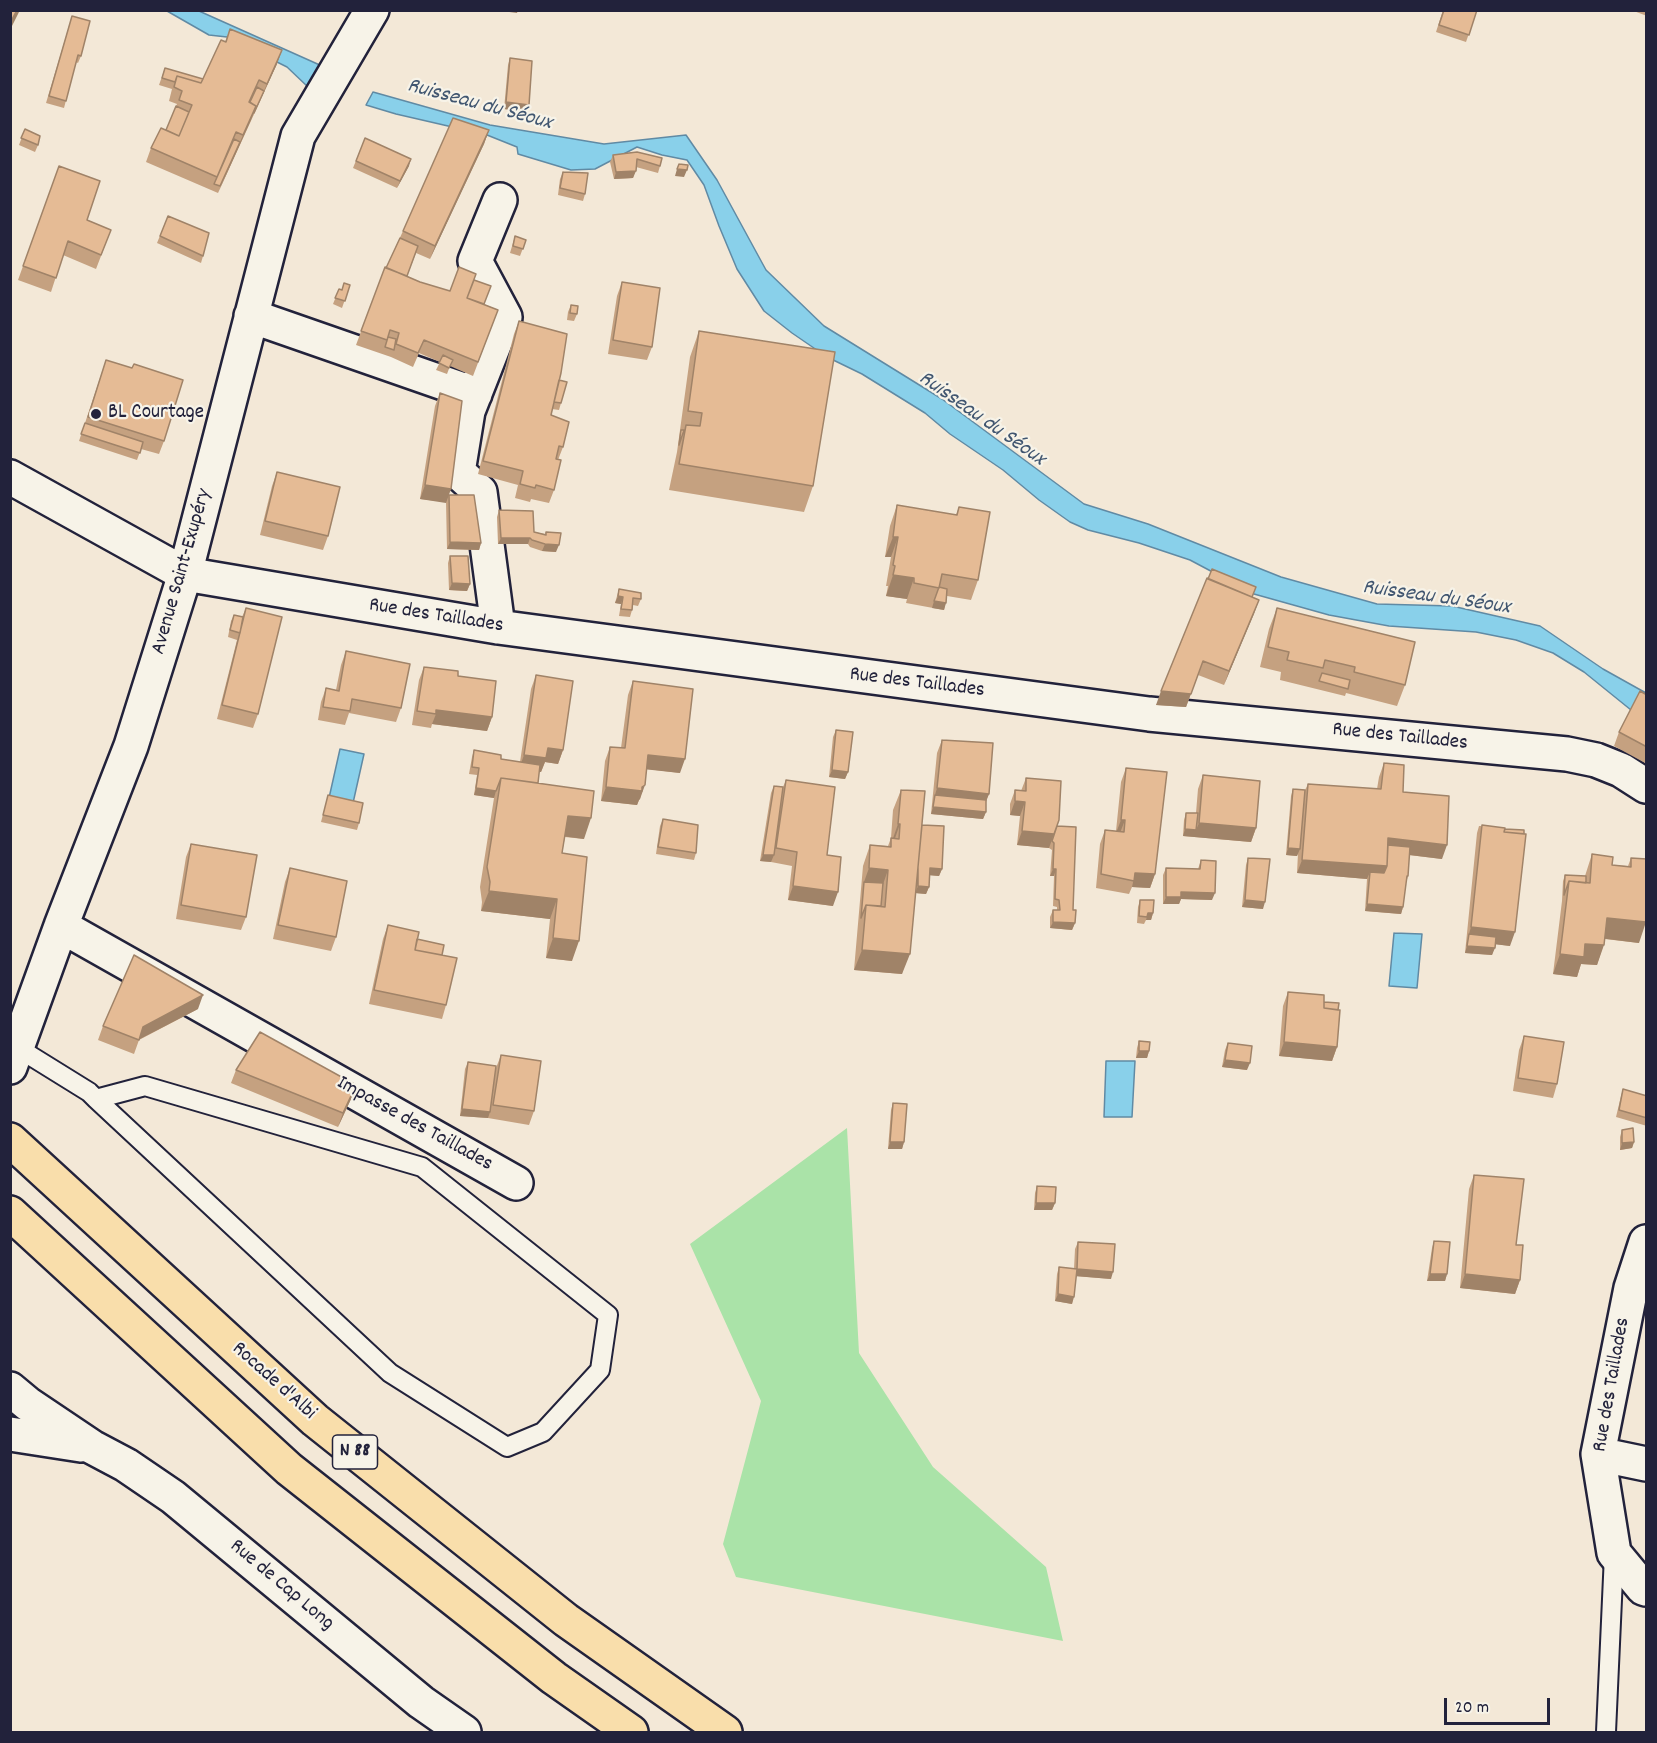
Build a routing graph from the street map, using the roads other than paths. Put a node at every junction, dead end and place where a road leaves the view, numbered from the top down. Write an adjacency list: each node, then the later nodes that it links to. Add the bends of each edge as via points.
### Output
1 (372, 10): 3 (street, Avenue Saint-Exupéry, via 298,136)
2 (500, 200): 4 (street, via 475,261 505,317)
3 (251, 316): 4 (street); 6 (street, Avenue Saint-Exupéry)
4 (475, 394): 7 (street, via 468,411 458,471 480,492)
5 (10, 477): 6 (street, Rue des Taillades)
6 (185, 574): 7 (street, Rue des Taillades); 9 (street, Avenue Saint-Exupéry, via 131,746)
7 (498, 627): 8 (street, Rue des Taillades, via 1149,714 1567,754 1596,760)
8 (1647, 786)
9 (61, 926): 10 (street, Avenue Saint-Exupéry); 13 (street, Impasse des Taillades)
10 (14, 1057): 11 (lane, via 89,1092)
11 (96, 1099): 11 (lane, via 390,1373 507,1447 543,1432 600,1370 608,1315 422,1167 145,1086)
12 (10, 1140): 25 (highway, Rocade d'Albi / N 88, via 315,1420 566,1620)
13 (516, 1183)
14 (10, 1213): 24 (highway, N 88, via 289,1469 554,1678)
15 (1647, 1242): 19 (street, Rue des Taillades, via 1631,1288)
16 (10, 1389): 18 (street, Rue de Cap Long)
17 (10, 1434): 18 (street, Rue de Cap Long)
18 (92, 1447): 23 (street, Rue de Cap Long, via 173,1497 421,1702)
19 (1598, 1454): 20 (street); 21 (street, Rue des Taillades)
20 (1647, 1464)
21 (1614, 1553): 22 (street); 26 (lane)
22 (1647, 1589)
23 (465, 1732)
24 (632, 1732)
25 (725, 1732)
26 (1606, 1732)

